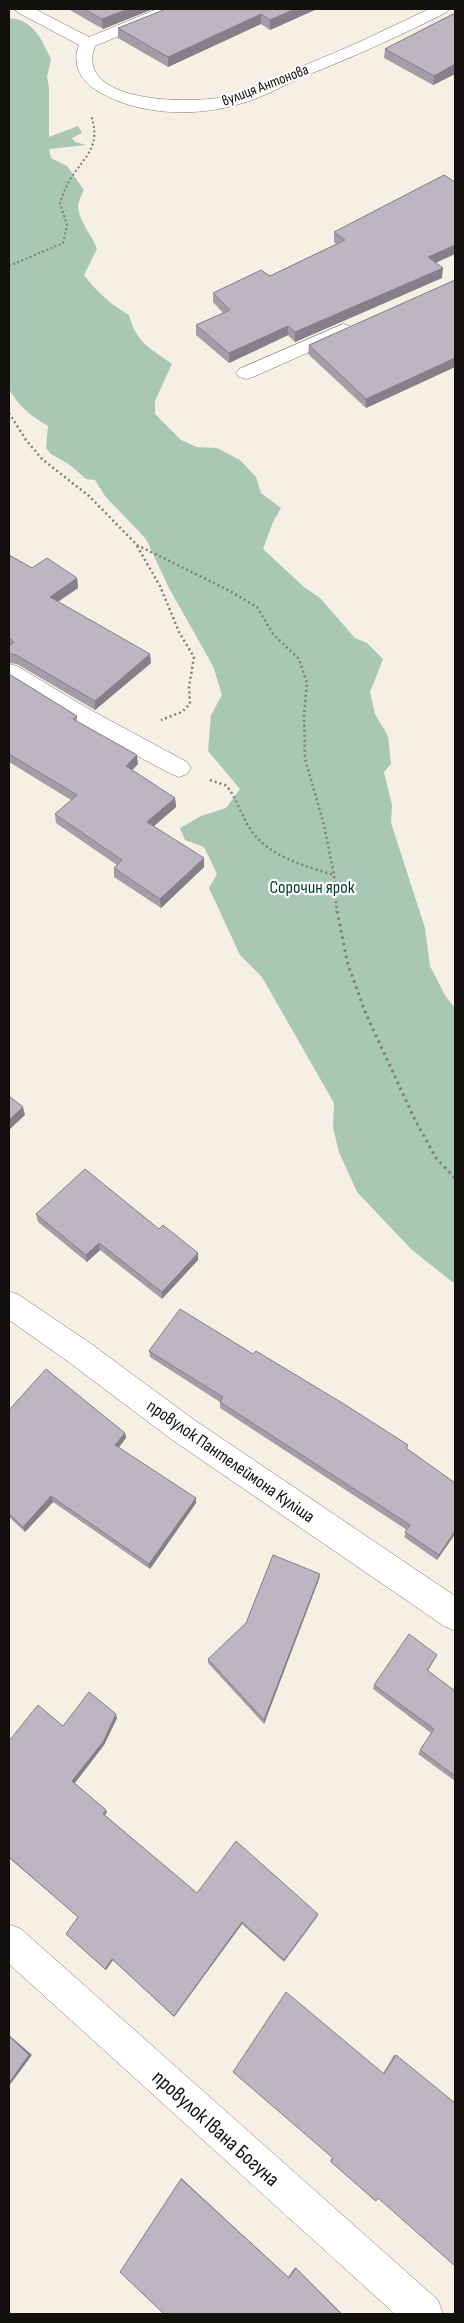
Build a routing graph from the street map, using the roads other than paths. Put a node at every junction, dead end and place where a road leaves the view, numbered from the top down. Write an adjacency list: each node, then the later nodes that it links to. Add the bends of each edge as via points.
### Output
1 (23, 9): 4 (street)
2 (172, 9): 4 (street)
3 (441, 9): 4 (street, вулиця Антонова, via 349,53 237,99 210,106 173,106 120,96 103,88 90,78 84,66 83,52)
4 (88, 43)
5 (364, 321): 6 (street)
6 (246, 373)
7 (9, 672): 8 (street)
8 (179, 768)
9 (9, 1304): 10 (street, провулок Пантелеймона Куліша, via 206,1445)
10 (455, 1615)
11 (9, 1941): 12 (street, провулок Івана Богуна)
12 (424, 2314)

